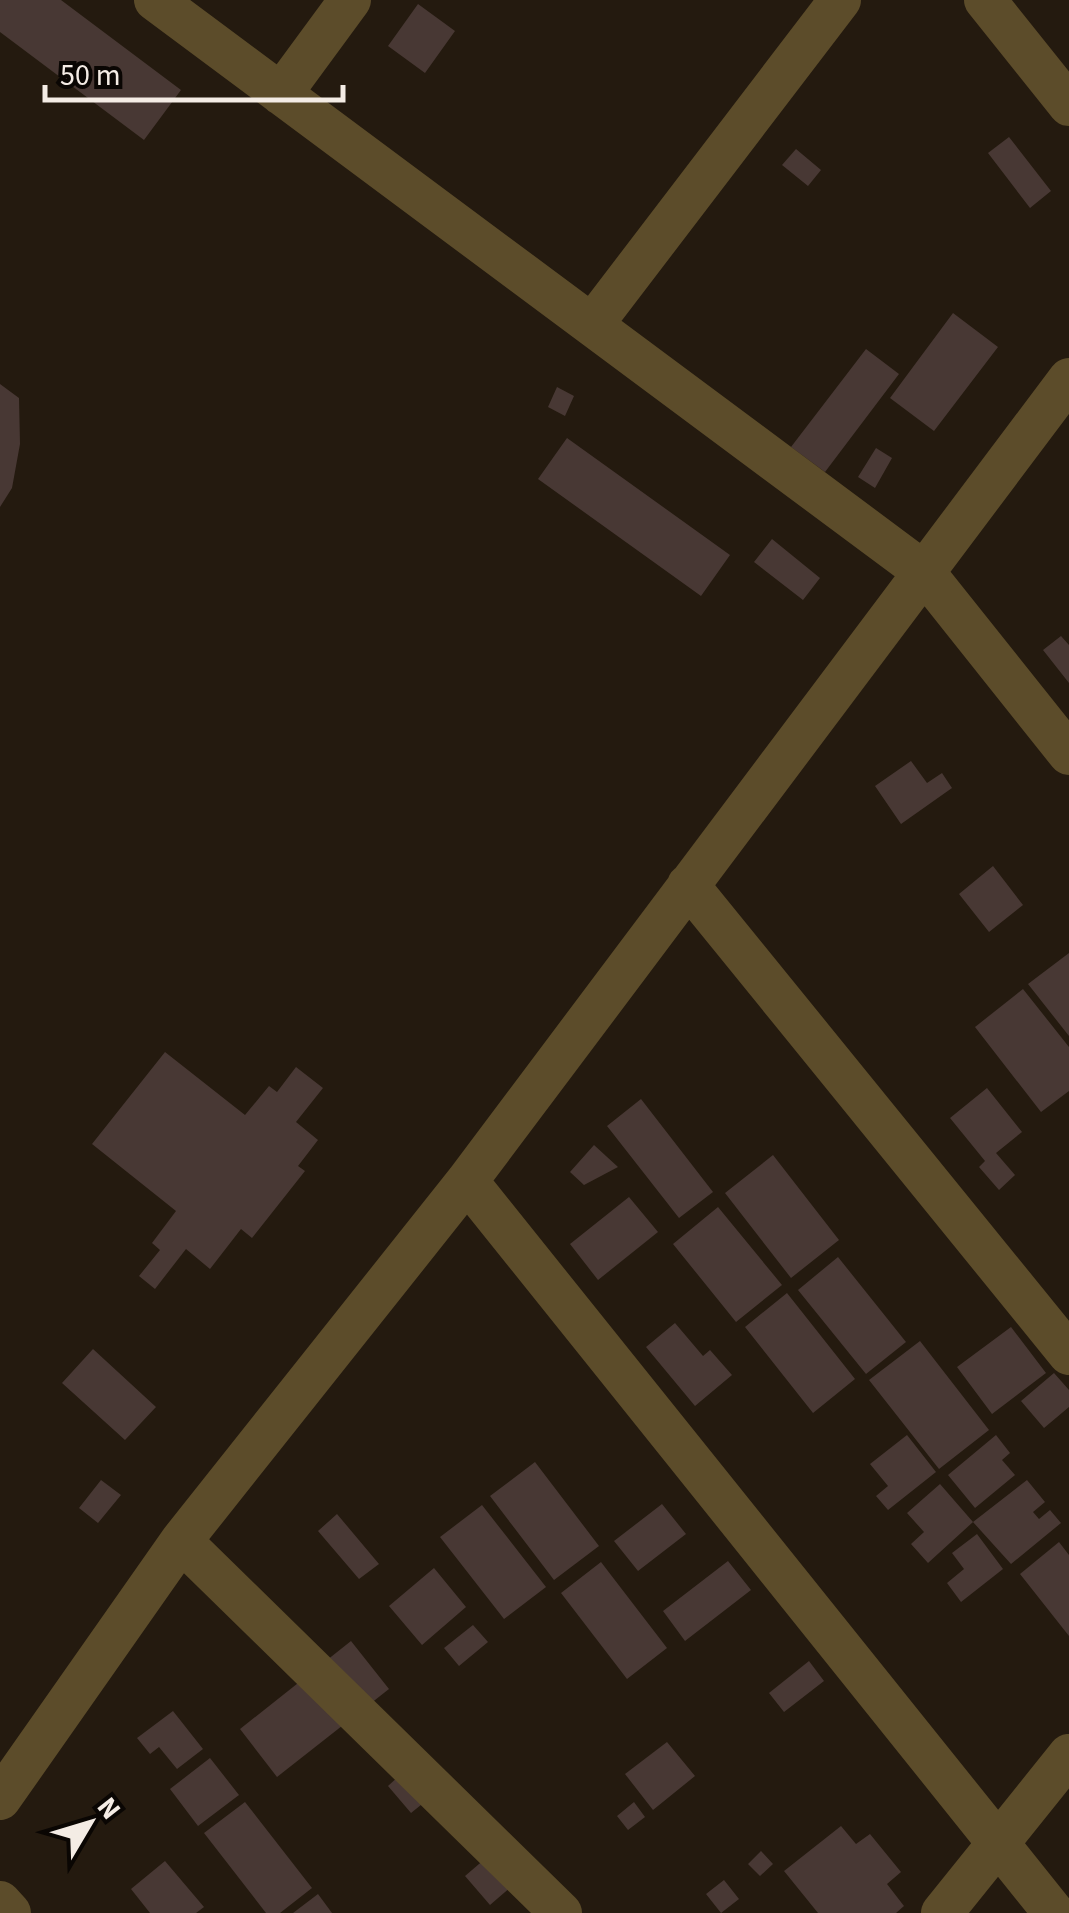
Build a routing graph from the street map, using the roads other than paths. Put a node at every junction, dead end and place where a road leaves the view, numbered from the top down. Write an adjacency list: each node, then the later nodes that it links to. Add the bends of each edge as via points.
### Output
1 (154, 0): 5 (street)
2 (350, 0): 5 (street)
3 (840, 0): 7 (street)
4 (985, 0): 6 (street)
5 (281, 94): 7 (street)
6 (1069, 105)
7 (592, 325): 9 (street)
8 (1069, 378): 9 (street)
9 (924, 572): 10 (street); 11 (street)
10 (1069, 754)
11 (688, 886): 12 (street); 13 (street)
12 (467, 1181): 14 (street); 17 (street)
13 (1069, 1354)
14 (182, 1540): 16 (street); 20 (street)
15 (1069, 1755): 17 (street)
16 (0, 1799)
17 (998, 1840): 21 (street); 22 (street)
18 (0, 1902): 19 (street)
19 (10, 1913)
20 (561, 1913)
21 (942, 1913)
22 (1054, 1913)

